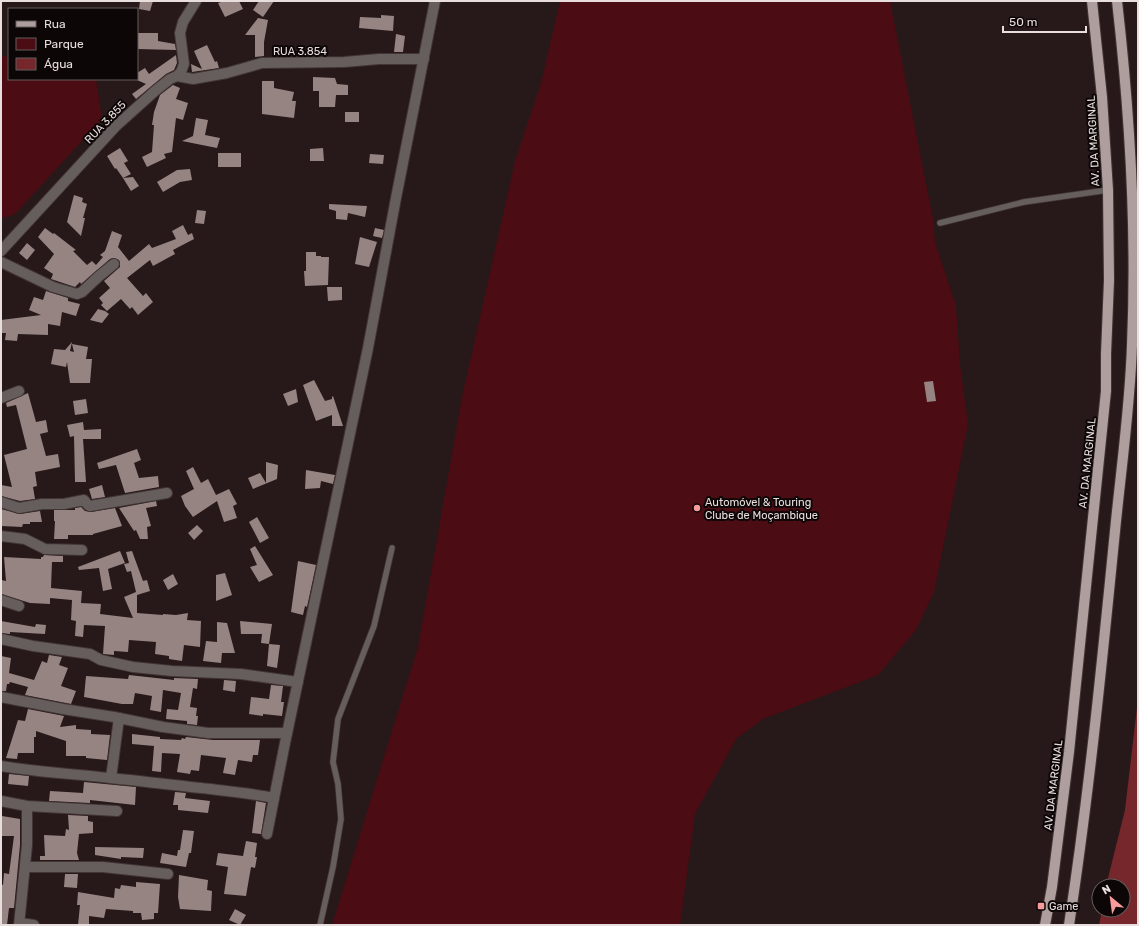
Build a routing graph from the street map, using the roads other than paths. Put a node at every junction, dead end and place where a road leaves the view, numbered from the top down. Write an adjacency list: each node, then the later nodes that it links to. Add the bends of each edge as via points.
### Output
1 (196, 1): 6 (street, via 183,22 180,33 184,64)
2 (435, 1): 5 (street)
3 (1092, 1): 7 (main road, AV. DA MARGINAL)
4 (1117, 1): 39 (main road, via 1132,185 1132,345 1111,581)
5 (424, 59): 6 (street, RUA 3.854, via 262,63 193,79); 22 (street, via 363,371)
6 (177, 76): 9 (street, RUA 3.855, via 170,79 116,126)
7 (1108, 190): 8 (lane, via 1024,202); 38 (main road, AV. DA MARGINAL, via 1106,390 1069,752)
8 (940, 223)
9 (1, 251)
10 (1, 262): 11 (street, via 53,287 77,294)
11 (114, 264)
12 (19, 390): 13 (street)
13 (1, 398)
14 (167, 494): 15 (street, via 90,506 84,500 19,508)
15 (1, 502)
16 (1, 536): 18 (street, via 25,539 45,549)
17 (392, 548): 37 (lane, via 374,626 338,719 333,762 341,820)
18 (82, 550)
19 (1, 600): 20 (street)
20 (19, 606)
21 (1, 639): 22 (street, via 90,654 101,660 133,666 172,671 241,674)
22 (298, 682): 25 (street)
23 (1, 698): 24 (street)
24 (119, 718): 25 (street, via 208,733); 27 (street)
25 (287, 733): 28 (street)
26 (1, 766): 27 (street)
27 (111, 778): 28 (street)
28 (274, 798): 32 (street)
29 (1, 801): 30 (street)
30 (27, 806): 31 (street); 33 (street)
31 (116, 811)
32 (267, 834)
33 (25, 867): 34 (street, via 103,867); 35 (street)
34 (168, 874)
35 (19, 924): 36 (street)
36 (34, 925)
37 (320, 925)
38 (1045, 925)
39 (1069, 925)

